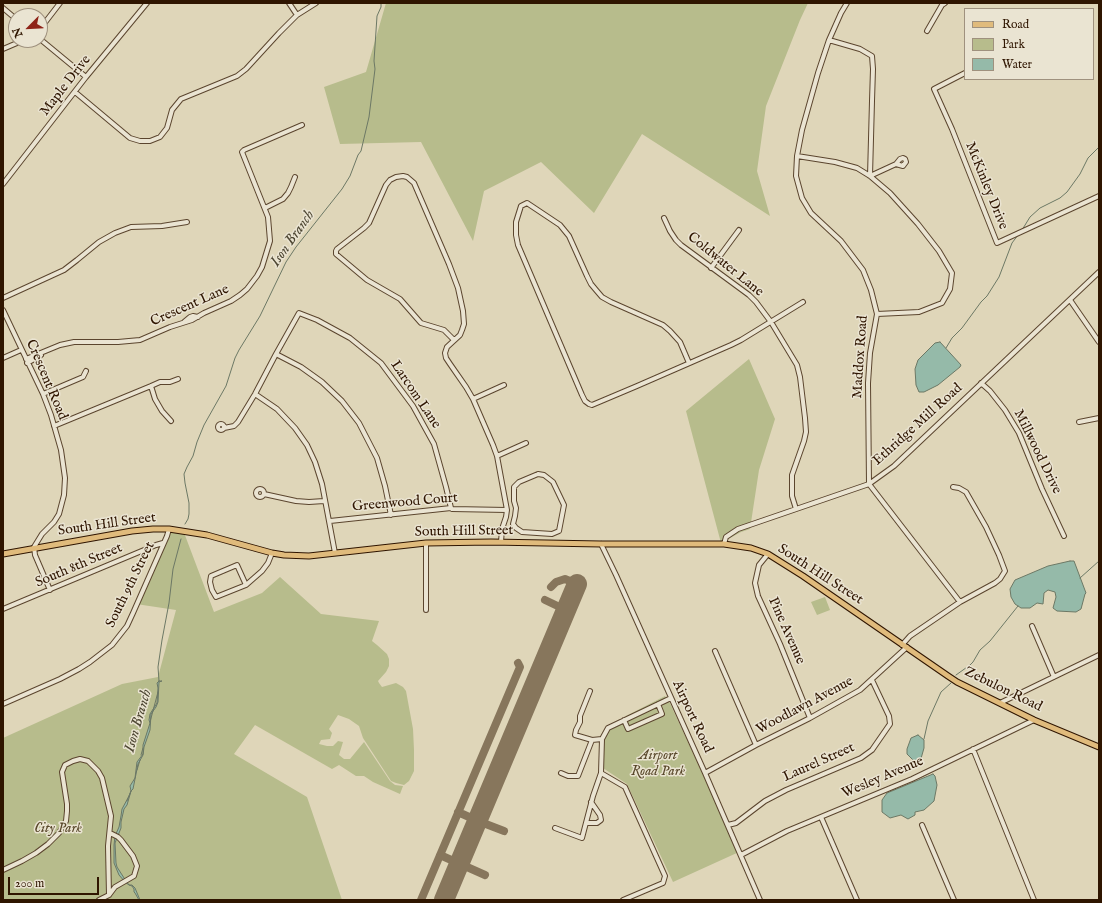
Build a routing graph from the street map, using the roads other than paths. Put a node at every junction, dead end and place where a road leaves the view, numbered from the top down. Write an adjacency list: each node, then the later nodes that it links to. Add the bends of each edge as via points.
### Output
1 (60, 3): 8 (street)
2 (147, 3): 13 (street, Maple Drive)
3 (290, 3): 7 (street)
4 (316, 3): 7 (street)
5 (847, 3): 10 (street, Maddox Road)
6 (945, 3): 9 (street)
7 (298, 15): 14 (street, via 242,72 181,99 172,110 167,128 160,137 150,141 130,138)
8 (48, 19)
9 (927, 31)
10 (829, 40): 16 (street, Maddox Road, via 802,130); 18 (street, via 860,49 872,56)
11 (48, 46): 13 (street)
12 (964, 74): 22 (street, McKinley Drive, via 934,89 997,243)
13 (86, 77): 14 (street, Maple Drive)
14 (75, 92): 20 (street, Maple Drive)
15 (302, 125): 23 (street, Crescent Lane, via 242,152)
16 (797, 156): 18 (street, via 857,168); 33 (street, Maddox Road, via 796,176 802,198 811,213 841,241 863,270)
17 (896, 164): 18 (street)
18 (870, 176): 33 (street, via 890,193 918,224 952,273 950,289 942,303 919,312)
19 (295, 177): 23 (street, via 283,199)
20 (5, 178): 21 (street, Maple Drive)
21 (3, 184)
22 (1099, 196)
23 (265, 208): 40 (street, Crescent Lane, via 270,241 262,267 247,289 231,301 192,320 140,340 74,342 60,345 44,352 38,358)
24 (664, 218): 27 (street, Coldwater Lane, via 676,240)
25 (187, 222): 29 (street, via 131,227 115,233 98,242 64,270)
26 (740, 230): 27 (street)
27 (712, 268): 34 (street, Coldwater Lane, via 749,295)
28 (1099, 272): 30 (street, Ethridge Mill Road)
29 (3, 298)
30 (1070, 300): 36 (street); 44 (street, Ethridge Mill Road)
31 (803, 302): 34 (street)
32 (3, 310): 37 (street, Crescent Road)
33 (877, 314): 57 (street, Maddox Road, via 868,383)
34 (771, 322): 41 (street, via 742,340); 62 (street, Coldwater Lane, via 797,364 800,377 806,432 792,475 792,496)
35 (454, 340): 35 (street, via 464,324 462,304 454,275 412,180 396,176 386,185 369,223 336,252 359,274 400,299 421,323 444,330); 49 (street, via 446,348 446,358)
36 (1099, 342)
37 (21, 350): 39 (street); 40 (street, Crescent Road)
38 (276, 354): 48 (street); 61 (street, Larcom Lane, via 299,313 350,338 382,363 413,406 434,444); 64 (street, via 322,382 342,401 359,424 377,458)
39 (3, 358)
40 (27, 361): 47 (street, Crescent Road)
41 (689, 363): 41 (street, via 592,405 588,404 518,245 516,222 521,206 527,203 560,225 569,236 586,276 602,297 663,325 680,342)
42 (86, 371): 47 (street, via 83,377)
43 (178, 379): 46 (street)
44 (981, 383): 57 (street, Ethridge Mill Road, via 894,466); 68 (street, Millwood Drive, via 1005,410 1019,434)
45 (504, 385): 49 (street)
46 (150, 386): 51 (street, via 155,399); 53 (street)
47 (43, 394): 53 (street, Crescent Road)
48 (255, 394): 54 (street, via 238,422 234,426); 60 (street, via 277,409 307,445 322,484)
49 (473, 399): 56 (street)
50 (1099, 418): 52 (street)
51 (170, 421)
52 (1080, 422)
53 (54, 426): 75 (street, Crescent Road, via 66,478 64,495 59,514)
54 (224, 428)
55 (526, 443): 56 (street)
56 (497, 456): 63 (street)
57 (869, 484): 62 (street, Ethridge Mill Road); 82 (street)
58 (953, 487): 82 (street, Woodlawn Avenue, via 966,492 974,504 1005,571 995,583)
59 (264, 494): 60 (street, via 296,501)
60 (324, 501): 65 (street)
61 (451, 508): 63 (street, Greenwood Court); 64 (street, Greenwood Court)
62 (796, 509): 74 (street, Ethridge Mill Road, via 738,529 726,537)
63 (507, 510): 69 (street)
64 (391, 515): 65 (street, Greenwood Court)
65 (330, 521): 77 (street)
66 (169, 529): 70 (street, South 9th Street); 75 (main road, South Hill Street, via 139,530); 76 (main road, South Hill Street, via 207,535)
67 (552, 534): 67 (street, via 559,531 564,504 553,482 538,474 519,482 514,488 516,516 512,524 522,532); 72 (street)
68 (1064, 536)
69 (501, 542): 71 (main road, South Hill Street); 72 (main road, South Hill Street)
70 (163, 543): 81 (street, South 8th Street); 94 (street, South 9th Street, via 130,619 112,645 79,669)
71 (426, 543): 77 (main road, South Hill Street); 84 (street)
72 (551, 543): 73 (main road, South Hill Street)
73 (600, 544): 74 (main road, South Hill Street); 92 (street, Airport Road)
74 (724, 544): 79 (main road, South Hill Street, via 751,548)
75 (34, 547): 78 (main road, South Hill Street); 81 (street)
76 (272, 553): 77 (main road, South Hill Street, via 309,556); 80 (street, via 262,571)
77 (335, 553)
78 (3, 554)
79 (768, 554): 86 (main road, South Hill Street, via 824,589); 96 (street, Pine Avenue, via 759,565 754,583)
80 (246, 585): 80 (street, via 216,597 210,582 211,576 237,565)
81 (50, 590): 83 (street, South 8th Street)
82 (960, 602): 86 (street, Woodlawn Avenue, via 910,636)
83 (3, 610)
84 (426, 610)
85 (1032, 626): 89 (street)
86 (904, 646): 90 (street, Woodlawn Avenue); 93 (main road, Zebulon Road, via 948,676)
87 (715, 651): 101 (street)
88 (1099, 655): 89 (street)
89 (1054, 677): 93 (street)
90 (872, 680): 96 (street, Woodlawn Avenue, via 860,690); 110 (street, Laurel Street, via 889,716 890,724 872,750 861,758 786,790 765,801 736,823)
91 (590, 691): 100 (street, via 575,735)
92 (671, 698): 95 (street); 106 (street, Airport Road)
93 (1000, 703): 98 (main road, Zebulon Road)
94 (3, 704)
95 (658, 704): 97 (street); 97 (street, via 662,714 628,729)
96 (810, 718): 101 (street, Woodlawn Avenue)
97 (624, 720): 99 (street, via 608,728)
98 (1034, 720): 102 (main road, Zebulon Road); 103 (street, Wesley Avenue)
99 (602, 739): 100 (street); 105 (street)
100 (592, 740): 104 (street, via 578,776)
101 (756, 745): 106 (street, Woodlawn Avenue)
102 (1099, 747)
103 (973, 748): 108 (street, Wesley Avenue, via 912,779); 122 (street)
104 (561, 773)
105 (601, 773): 107 (street); 118 (street, via 625,787 665,876 663,884)
106 (705, 773): 110 (street, Airport Road)
107 (591, 802): 109 (street); 109 (street, via 601,820)
108 (821, 817): 114 (street, Wesley Avenue, via 787,831); 120 (street)
109 (586, 823): 112 (street, via 582,838)
110 (728, 825): 114 (street, Airport Road)
111 (922, 825): 121 (street)
112 (555, 828)
113 (112, 834): 115 (street, via 111,816 102,778 88,761 73,761 65,765 62,772 67,811 66,821 59,833 36,853); 116 (street, via 108,846); 116 (street, via 118,836 137,866 134,876 115,887)
114 (740, 856): 119 (street, Airport Road)
115 (3, 870)
116 (108, 895): 117 (street)
117 (99, 900)
118 (623, 900)
119 (760, 900)
120 (857, 900)
121 (954, 900)
122 (1034, 900)

